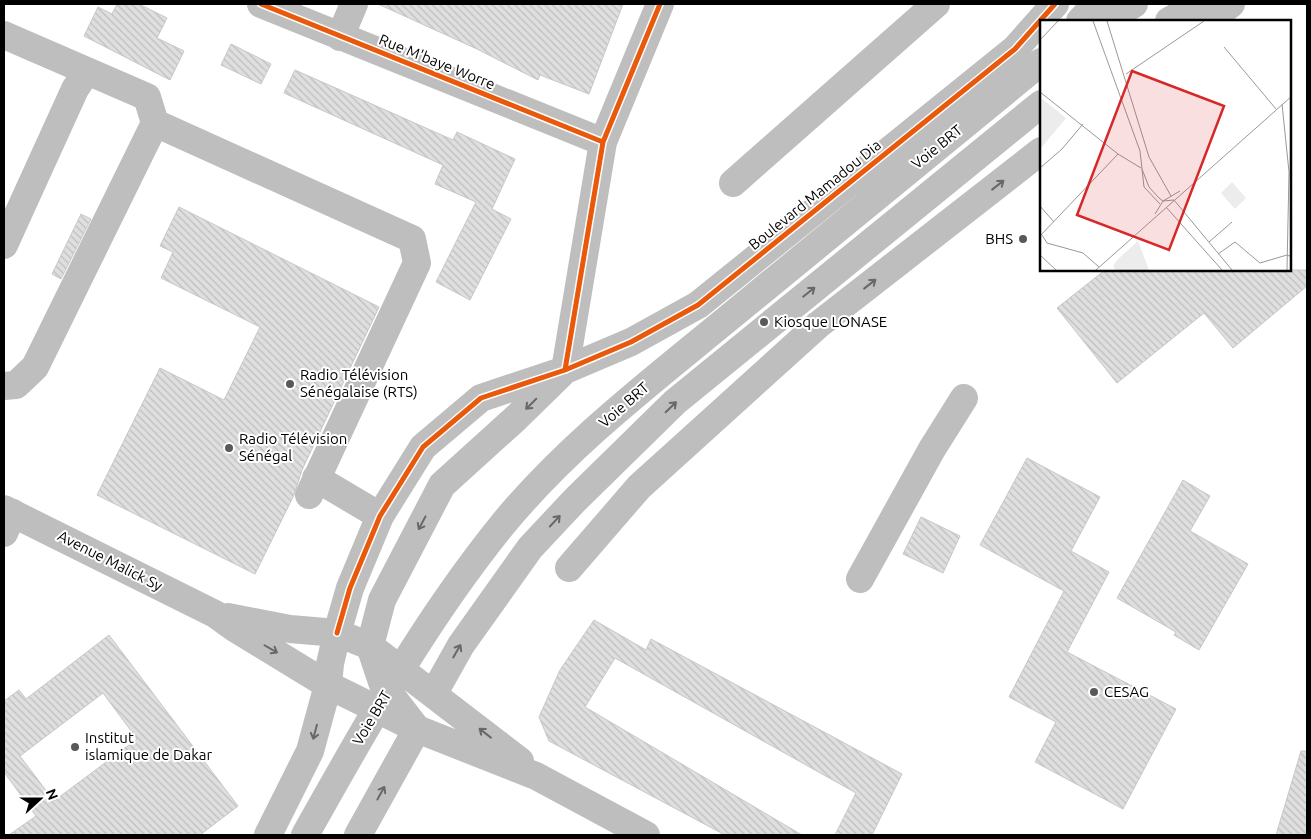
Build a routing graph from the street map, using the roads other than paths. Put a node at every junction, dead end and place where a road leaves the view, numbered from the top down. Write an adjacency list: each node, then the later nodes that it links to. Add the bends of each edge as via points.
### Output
1 (261, 4): 17 (street, Rue M'baye Worre)
2 (354, 4): 17 (street)
3 (660, 4): 22 (street)
4 (936, 4): 24 (street)
5 (1055, 4): 10 (street, Boulevard Mamadou Dia)
6 (1096, 4): 11 (street)
7 (1134, 4): 12 (street)
8 (1199, 4): 13 (street)
9 (1231, 4): 14 (street)
10 (1041, 20)
11 (1081, 20)
12 (1107, 20)
13 (1171, 20)
14 (1209, 20)
15 (1040, 21): 26 (street, Boulevard Mamadou Dia, via 1016,49 698,305 631,342)
16 (4, 35): 19 (street)
17 (340, 37): 22 (street, Rue M'baye Worre)
18 (1040, 63): 37 (street, Voie BRT, via 649,383 574,450 504,523 450,593)
19 (87, 71): 21 (street, via 147,97); 25 (street, via 75,89)
20 (1040, 105): 38 (street, one-way to 20, via 461,644 530,548 675,402)
21 (155, 123): 27 (street, via 35,367 16,385); 29 (street, via 412,239 417,263 313,487)
22 (604, 142): 26 (street)
23 (1040, 152): 31 (street, one-way to 23, via 639,487 818,325)
24 (733, 183)
25 (4, 245)
26 (565, 370): 29 (street, Boulevard Mamadou Dia, via 481,398 423,447); 35 (street, one-way to 35, via 442,485 382,600)
27 (4, 386)
28 (964, 398): 32 (street)
29 (380, 516): 34 (street, Boulevard Mamadou Dia, via 350,588)
30 (7, 518): 33 (street, Avenue Malick Sy)
31 (568, 568)
32 (860, 579)
33 (215, 614): 34 (street, Avenue Malick Sy, via 290,629); 36 (street, Avenue Malick Sy, one-way to 36, via 232,628)
34 (337, 633): 35 (street, Avenue Malick Sy); 36 (street, Boulevard Mamadou Dia)
35 (370, 646): 37 (street, Avenue Malick Sy)
36 (328, 685): 37 (street, Avenue Malick Sy); 41 (street, Boulevard Mamadou Dia, one-way to 41, via 310,751)
37 (389, 690): 38 (street); 39 (street); 42 (street, Voie BRT)
38 (434, 693): 39 (street, via 427,715); 40 (street, one-way to 38)
39 (417, 729): 40 (street); 43 (street, one-way to 39)
40 (536, 776): 44 (street)
41 (268, 835)
42 (305, 835)
43 (358, 835)
44 (646, 835)

